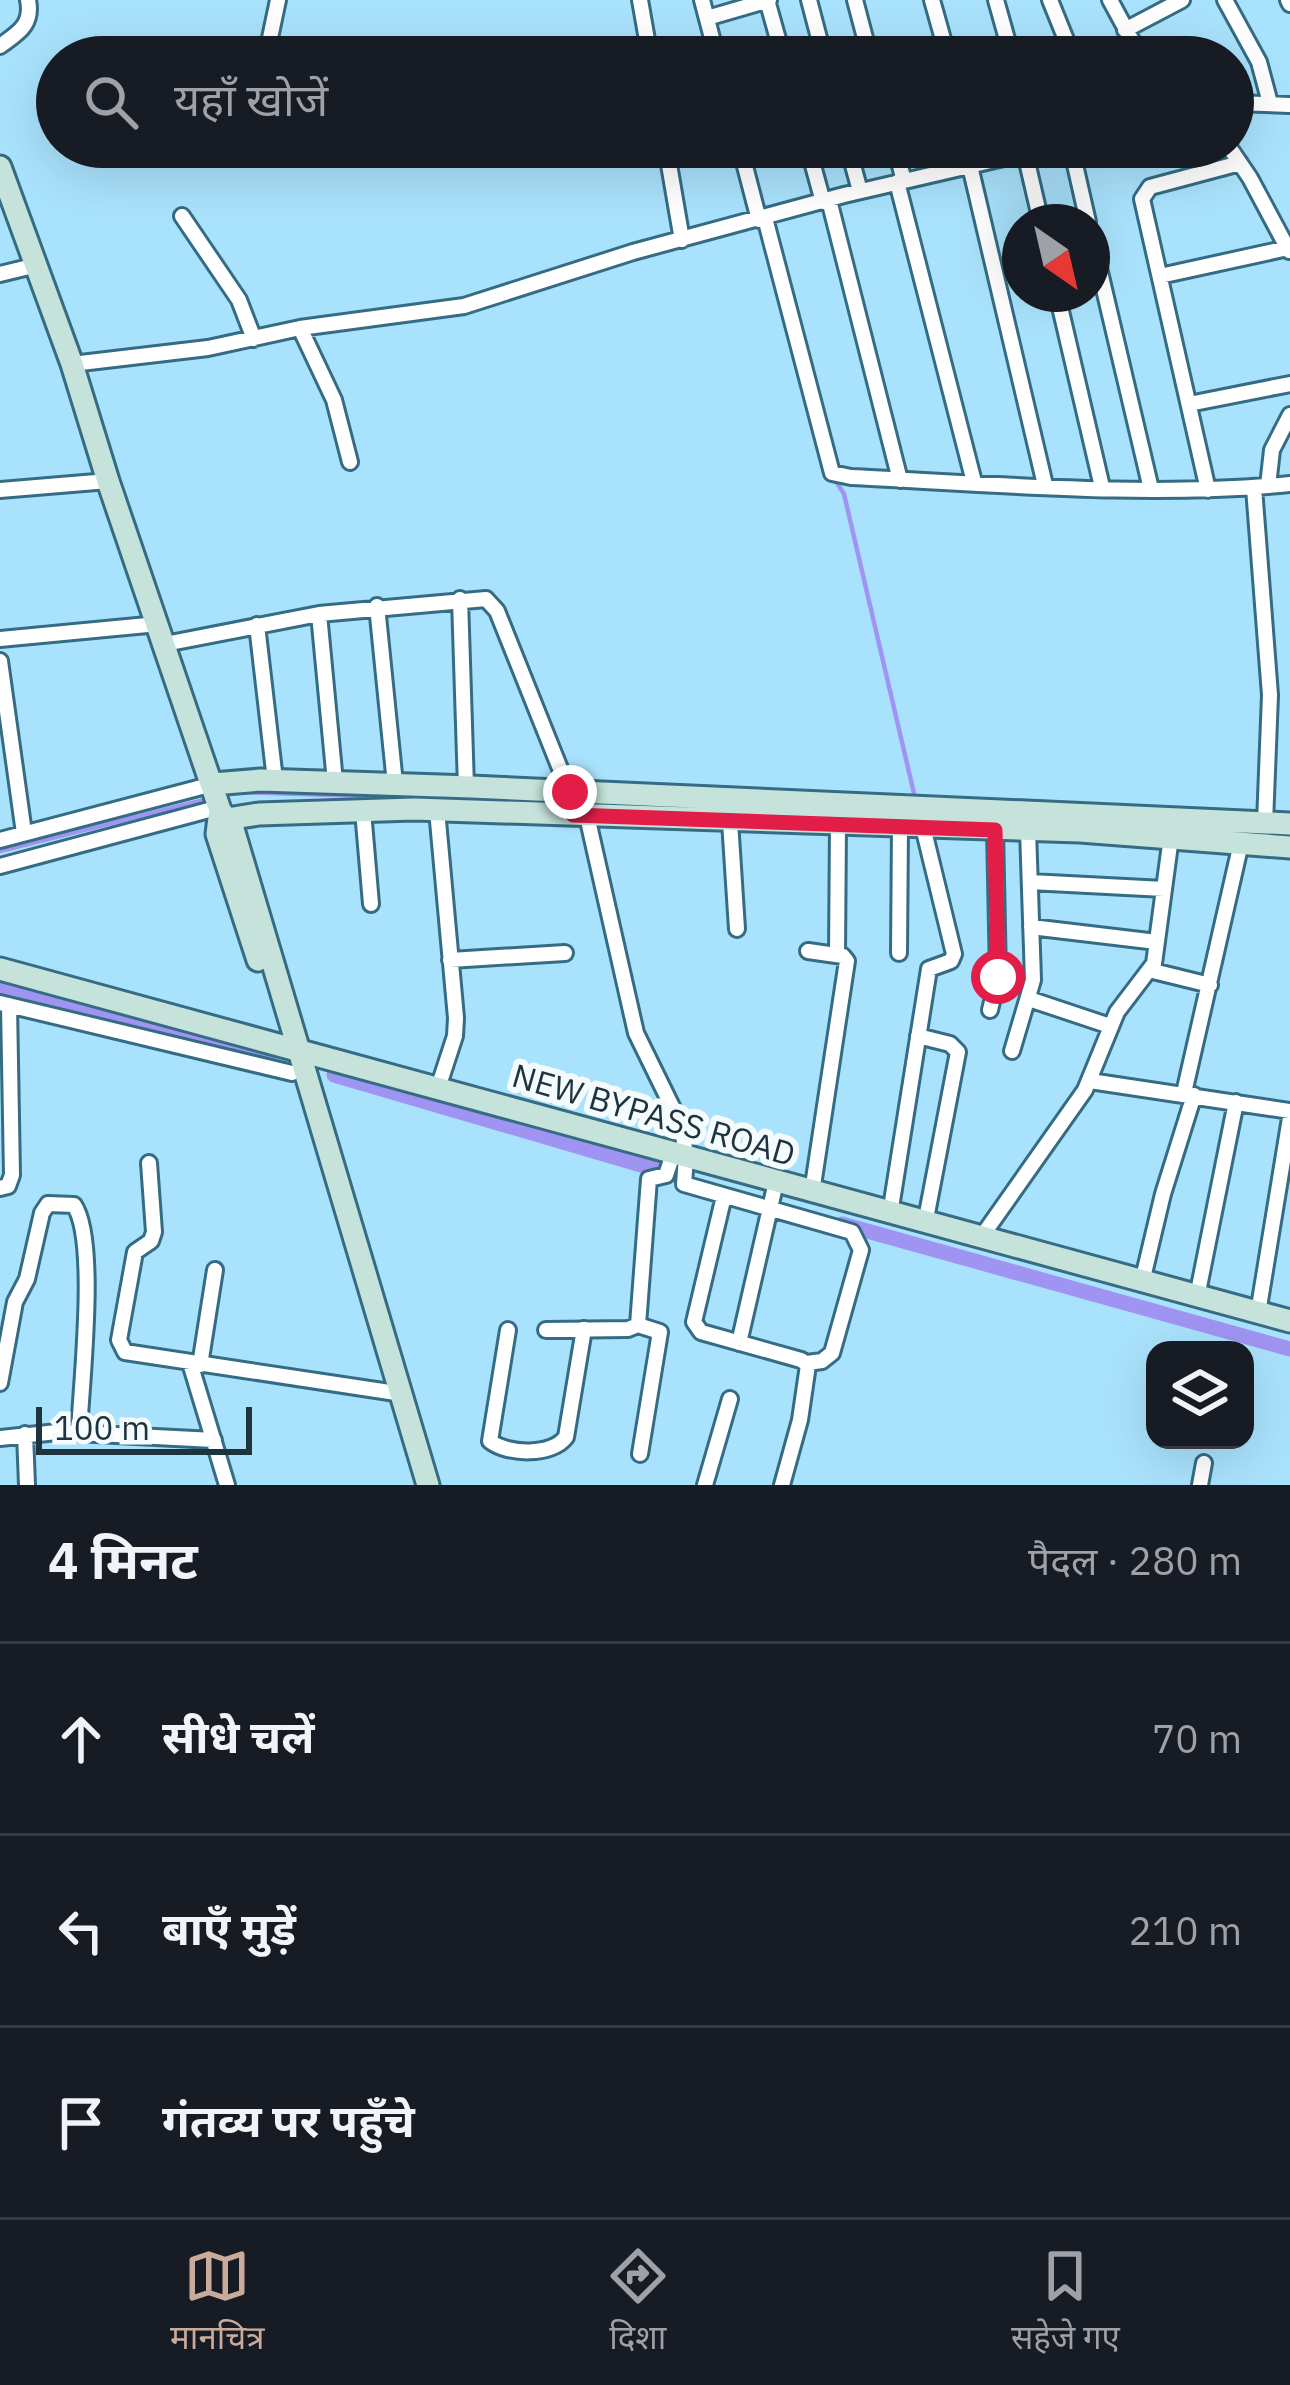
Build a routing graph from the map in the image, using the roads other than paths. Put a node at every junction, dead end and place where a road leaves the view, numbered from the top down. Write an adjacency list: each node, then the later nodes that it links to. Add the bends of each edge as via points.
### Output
1 (28, 0): 29 (street, via 22,31)
2 (278, 0): 18 (street)
3 (640, 0): 19 (street)
4 (702, 0): 16 (street)
5 (768, 0): 16 (street); 21 (street)
6 (809, 0): 22 (street)
7 (855, 0): 23 (street)
8 (932, 0): 24 (street)
9 (996, 0): 25 (street)
10 (1050, 0): 26 (street)
11 (1111, 0): 17 (street)
12 (1146, 0): 15 (street)
13 (1182, 0): 15 (street)
14 (1225, 0): 28 (street)
15 (1152, 17): 17 (street)
16 (707, 18): 20 (street)
17 (1125, 30): 27 (street)
18 (270, 36)
19 (646, 36)
20 (712, 36)
21 (777, 36)
22 (818, 36)
23 (864, 36)
24 (942, 36)
25 (1006, 36)
26 (1065, 36)
27 (1129, 36)
28 (1245, 36)
29 (0, 46)
30 (1254, 53): 31 (street)
31 (1279, 104): 32 (street)
32 (1290, 121)
33 (0, 167): 54 (street)
34 (670, 168): 52 (street)
35 (746, 168): 51 (street)
36 (815, 168): 47 (street)
37 (854, 168): 46 (street)
38 (899, 168): 45 (street)
39 (961, 168): 45 (street)
40 (975, 168): 69 (street)
41 (1039, 168): 48 (street)
42 (1075, 168): 49 (street)
43 (1221, 168): 56 (street, via 1144,192)
44 (1243, 168): 53 (street)
45 (901, 182): 46 (street); 68 (street)
46 (860, 191): 47 (street)
47 (826, 201): 51 (street); 66 (street)
48 (1040, 204)
49 (1084, 204)
50 (182, 216): 60 (street, via 239,300)
51 (762, 219): 52 (street); 66 (street, via 830,470)
52 (682, 240): 59 (street, via 464,306)
53 (1289, 250): 56 (street)
54 (38, 265): 55 (street); 61 (street)
55 (0, 274)
56 (1160, 276): 63 (street)
57 (1061, 312): 71 (street)
58 (1109, 312): 73 (street)
59 (300, 328): 60 (street); 65 (street, via 334,400)
60 (254, 339): 61 (street)
61 (72, 364): 67 (street)
62 (1290, 384): 63 (street)
63 (1189, 404): 75 (street)
64 (1290, 415): 72 (street)
65 (350, 462)
66 (900, 479): 68 (street)
67 (108, 481): 74 (street); 80 (street)
68 (974, 482): 69 (street)
69 (1045, 484): 71 (street)
70 (1290, 484): 72 (street)
71 (1102, 487): 73 (street)
72 (1261, 487): 75 (street); 94 (street, via 1270,695)
73 (1151, 489): 75 (street)
74 (0, 490)
75 (1208, 490)
76 (460, 599): 77 (street); 88 (street); 89 (street, via 486,599 497,611)
77 (377, 606): 78 (street); 87 (street)
78 (319, 614): 79 (street); 85 (street)
79 (257, 625): 80 (street); 84 (street)
80 (161, 634): 81 (street); 86 (street)
81 (0, 639)
82 (0, 661): 83 (street)
83 (4, 720): 100 (street)
84 (274, 780): 85 (street); 86 (street)
85 (335, 782): 87 (street)
86 (213, 784): 92 (street); 100 (street)
87 (394, 784): 88 (street)
88 (466, 787): 89 (street)
89 (575, 805): 90 (street); 93 (street); 94 (street); 135 (street, via 636,1033 677,1115)
90 (437, 810): 91 (street); 116 (street)
91 (363, 811): 92 (street); 108 (street)
92 (222, 812): 105 (street); 125 (street)
93 (730, 821): 95 (street); 110 (street)
94 (1265, 823): 96 (street)
95 (838, 824): 97 (street); 115 (street)
96 (1290, 824)
97 (912, 827): 98 (street); 114 (street); 124 (street, via 954,954 928,969)
98 (995, 830): 99 (street); 122 (street, via 998,977)
99 (1028, 830): 101 (street); 106 (street)
100 (24, 833): 102 (street)
101 (1171, 838): 103 (street); 107 (street)
102 (0, 840)
103 (1241, 843): 104 (street); 119 (street)
104 (1290, 847)
105 (0, 866)
106 (1030, 882): 107 (street); 109 (street)
107 (1164, 889): 111 (street)
108 (371, 904)
109 (1031, 927): 111 (street); 120 (street)
110 (737, 929)
111 (1157, 942): 117 (street)
112 (808, 951): 115 (street)
113 (565, 953): 116 (street)
114 (899, 953)
115 (837, 955): 137 (street, via 847,961)
116 (450, 960): 129 (street, via 455,1036)
117 (1152, 966): 119 (street); 123 (street)
118 (0, 969): 125 (street, NEW BYPASS ROAD)
119 (1210, 985): 130 (street)
120 (1029, 999): 123 (street); 126 (street)
121 (5, 1004): 127 (street); 131 (street)
122 (990, 1010)
123 (1110, 1025): 128 (street)
124 (919, 1036): 140 (street); 141 (street, via 958,1052)
125 (291, 1048): 127 (street); 129 (street, NEW BYPASS ROAD); 156 (street)
126 (1012, 1052)
127 (292, 1073): 156 (street, via 347,1266)
128 (1090, 1081): 130 (street); 142 (street)
129 (438, 1088): 135 (street, NEW BYPASS ROAD)
130 (1189, 1094): 132 (street); 144 (street)
131 (5, 1100): 136 (street, via 11,1181)
132 (1237, 1102): 133 (street); 145 (street)
133 (1290, 1114): 146 (street)
134 (149, 1163): 154 (street, via 154,1238 135,1252 119,1340 130,1355)
135 (678, 1167): 138 (street, via 686,1185); 139 (street, NEW BYPASS ROAD); 148 (street, via 649,1179)
136 (0, 1188)
137 (812, 1192): 139 (street, NEW BYPASS ROAD); 140 (street, NEW BYPASS ROAD)
138 (724, 1196): 139 (street); 152 (street, via 694,1322 700,1332)
139 (772, 1198): 152 (street); 153 (street, via 852,1232 861,1250 832,1354)
140 (890, 1214): 141 (street, NEW BYPASS ROAD)
141 (925, 1224): 142 (street, NEW BYPASS ROAD)
142 (980, 1239): 144 (street, NEW BYPASS ROAD)
143 (215, 1270): 154 (street)
144 (1142, 1282): 145 (street, NEW BYPASS ROAD)
145 (1197, 1297): 146 (street, NEW BYPASS ROAD)
146 (1258, 1312): 147 (street, NEW BYPASS ROAD)
147 (1290, 1321)
148 (638, 1324): 149 (street); 162 (street, via 660,1332)
149 (584, 1329): 150 (street, via 566,1437 549,1450 502,1449 490,1441); 151 (street)
150 (508, 1330)
151 (546, 1330)
152 (739, 1343): 153 (street)
153 (806, 1363): 168 (street)
154 (195, 1364): 156 (street); 161 (street)
155 (0, 1383): 158 (street, via 42,1213 48,1204 74,1204 86,1268)
156 (398, 1396): 166 (street)
157 (730, 1400): 167 (street)
158 (79, 1433): 159 (street); 161 (street)
159 (25, 1434): 160 (street); 164 (street)
160 (0, 1438)
161 (214, 1440): 165 (street)
162 (640, 1454)
163 (1204, 1463): 169 (street)
164 (27, 1485)
165 (227, 1485)
166 (428, 1485)
167 (705, 1485)
168 (782, 1485)
169 (1200, 1485)

